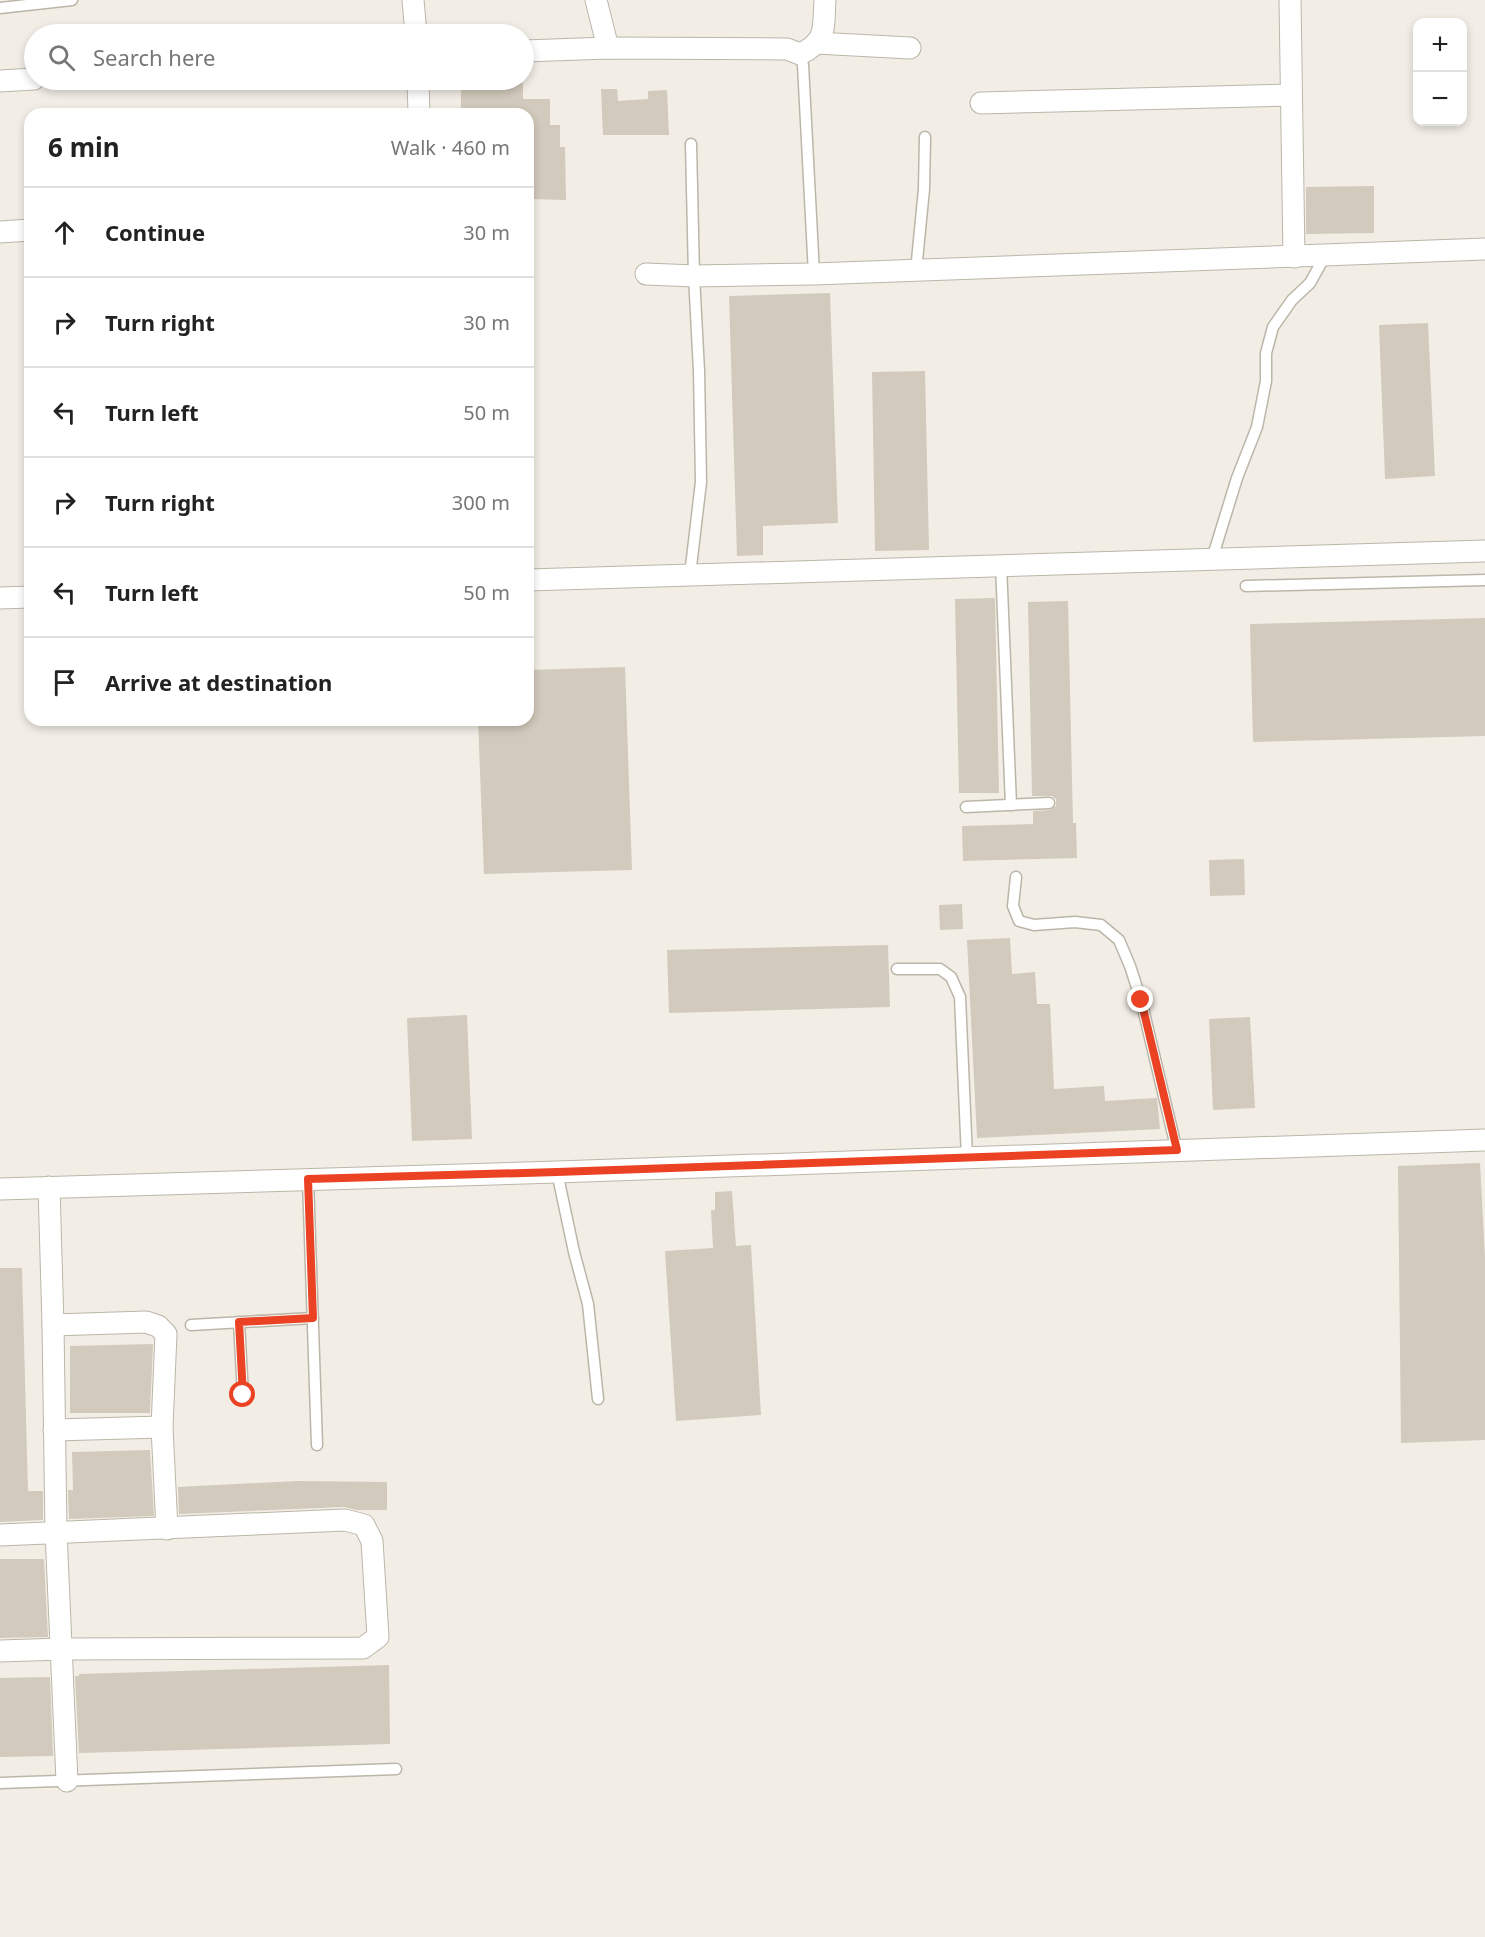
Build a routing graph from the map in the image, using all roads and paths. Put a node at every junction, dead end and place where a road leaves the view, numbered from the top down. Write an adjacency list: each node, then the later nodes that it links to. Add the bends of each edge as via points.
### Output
1 (72, 0): 6 (lane)
2 (413, 0): 7 (street)
3 (596, 0): 8 (street)
4 (825, 0): 10 (street, via 822,36)
5 (1290, 0): 15 (street)
6 (0, 8)
7 (415, 24)
8 (608, 48): 10 (street); 11 (street)
9 (910, 48): 10 (street)
10 (808, 49): 27 (lane, via 803,65)
11 (534, 51)
12 (24, 80): 13 (street)
13 (0, 81)
14 (418, 90): 17 (street)
15 (1292, 94): 16 (street); 24 (street)
16 (981, 103)
17 (419, 108)
18 (925, 137): 25 (lane)
19 (691, 144): 28 (lane)
20 (24, 230): 21 (street)
21 (0, 232)
22 (1485, 249): 23 (street)
23 (1325, 256): 24 (street); 30 (lane, via 1310,283 1273,327 1257,427)
24 (1294, 257): 25 (street)
25 (916, 271): 27 (street)
26 (646, 274): 28 (street)
27 (814, 274): 28 (street)
28 (694, 276): 32 (lane, via 701,482)
29 (1485, 551): 30 (street)
30 (1212, 559): 31 (street)
31 (1001, 565): 32 (street); 39 (lane)
32 (690, 574): 33 (street)
33 (534, 579)
34 (1485, 580): 35 (lane)
35 (1246, 586)
36 (24, 597): 37 (street)
37 (0, 598)
38 (1049, 803): 39 (lane)
39 (1011, 805): 40 (lane)
40 (966, 807)
41 (1016, 877): 44 (lane, via 1013,906 1019,921 1034,925 1101,925 1119,940 1141,1000)
42 (897, 969): 45 (lane, via 940,969 951,978 960,997)
43 (1485, 1140): 44 (street)
44 (1177, 1150): 45 (street)
45 (967, 1158): 46 (street)
46 (557, 1172): 47 (street); 55 (lane, via 588,1304)
47 (308, 1179): 48 (street); 50 (lane)
48 (49, 1187): 49 (street); 52 (street)
49 (0, 1189)
50 (313, 1318): 51 (lane); 58 (lane)
51 (239, 1322): 53 (lane); 54 (lane)
52 (53, 1325): 56 (street, via 146,1322 158,1326 166,1334); 57 (street)
53 (191, 1325)
54 (243, 1395)
55 (598, 1399)
56 (162, 1427): 57 (street); 59 (street)
57 (54, 1430): 60 (street)
58 (317, 1445)
59 (167, 1529): 60 (street); 62 (street, via 345,1520 364,1525 372,1541 378,1637 363,1648)
60 (56, 1532): 61 (street); 62 (street)
61 (0, 1535)
62 (62, 1649): 63 (street); 65 (street)
63 (0, 1651)
64 (396, 1769): 65 (lane)
65 (67, 1781): 66 (lane)
66 (0, 1784)

